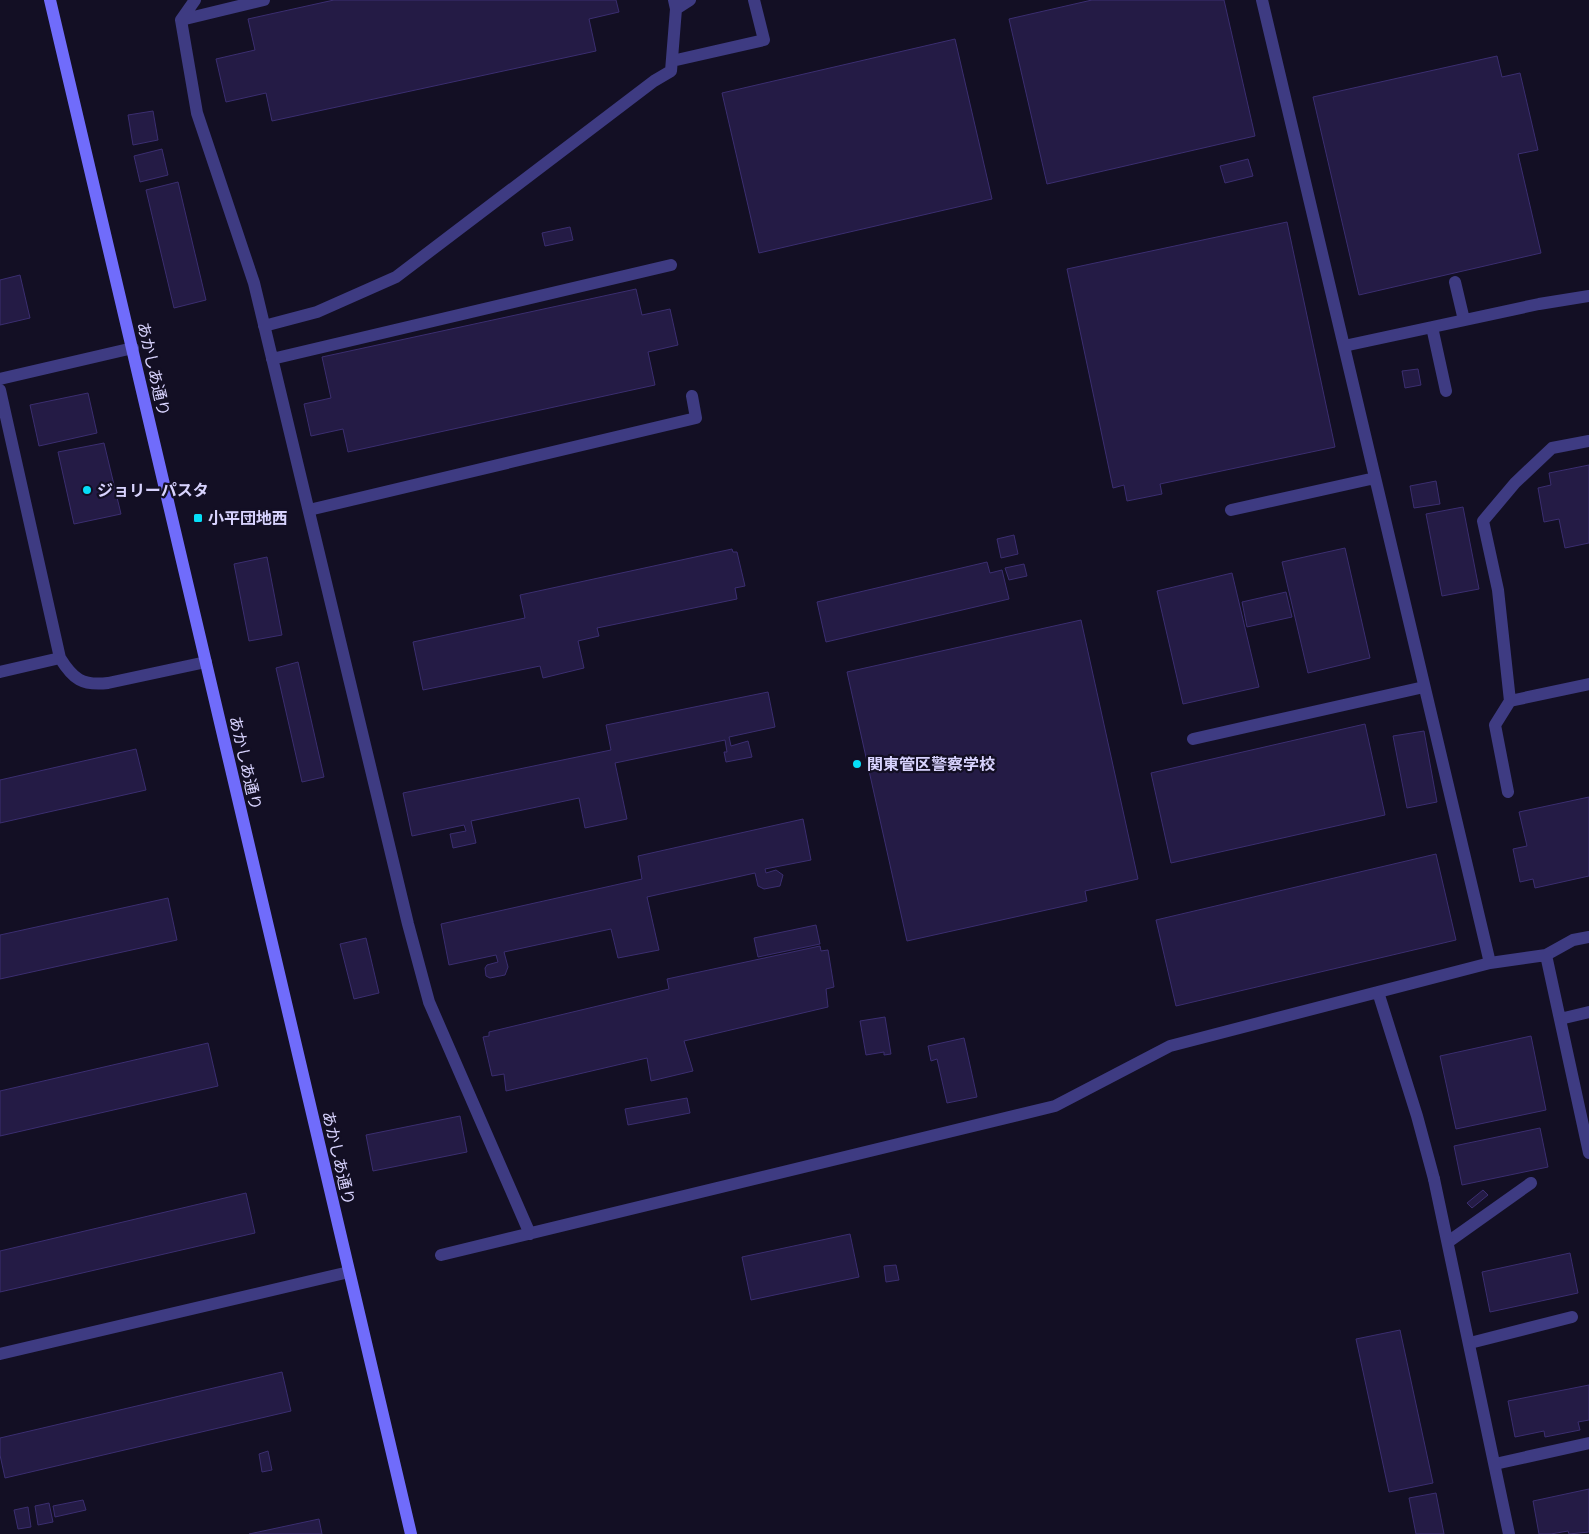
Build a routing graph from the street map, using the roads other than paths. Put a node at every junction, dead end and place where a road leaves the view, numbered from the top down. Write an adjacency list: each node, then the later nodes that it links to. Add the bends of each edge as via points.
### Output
1 (50, 0): 17 (street, あかしあ通り)
2 (195, 0): 8 (street)
3 (264, 0): 8 (street)
4 (690, 0): 7 (street)
5 (754, 0): 9 (street, via 764,40)
6 (1262, 0): 16 (street)
7 (675, 4): 9 (street)
8 (182, 20): 14 (street, via 196,113 254,283)
9 (672, 61): 14 (street, via 672,71 654,81 396,277 317,312)
10 (671, 265): 18 (street)
11 (1455, 282): 13 (street)
12 (1589, 296): 13 (street)
13 (1464, 320): 15 (street)
14 (264, 326): 18 (street)
15 (1432, 327): 16 (street); 21 (street)
16 (1344, 346): 24 (street)
17 (133, 348): 19 (street); 28 (street, あかしあ通り)
18 (272, 360): 25 (street)
19 (0, 379)
20 (0, 390): 27 (street)
21 (1446, 391)
22 (692, 396): 25 (street, via 696,418)
23 (1589, 441): 32 (street, via 1552,448 1515,483 1483,521 1498,590)
24 (1375, 478): 26 (street); 31 (street)
25 (309, 510): 43 (street, via 428,1002)
26 (1231, 510)
27 (60, 658): 28 (street, via 78,680 93,685); 29 (street)
28 (206, 662): 46 (street, あかしあ通り)
29 (0, 672)
30 (1589, 684): 32 (street)
31 (1424, 687): 33 (street); 37 (street)
32 (1510, 701): 34 (street, via 1495,725)
33 (1193, 738)
34 (1508, 792)
35 (1589, 937): 36 (street, via 1573,940)
36 (1546, 955): 37 (street); 40 (street)
37 (1490, 963): 38 (street)
38 (1378, 992): 43 (street, via 1170,1046 1055,1106); 44 (street, via 1417,1116)
39 (1589, 1012): 40 (street)
40 (1560, 1019): 41 (street)
41 (1589, 1153)
42 (1531, 1183): 44 (street)
43 (530, 1234): 45 (street)
44 (1448, 1242): 48 (street)
45 (441, 1255)
46 (349, 1272): 49 (street); 52 (street, あかしあ通り)
47 (1572, 1317): 48 (street)
48 (1470, 1343): 51 (street)
49 (0, 1354)
50 (1589, 1443): 51 (street)
51 (1495, 1464): 53 (street)
52 (411, 1534)
53 (1509, 1534)

